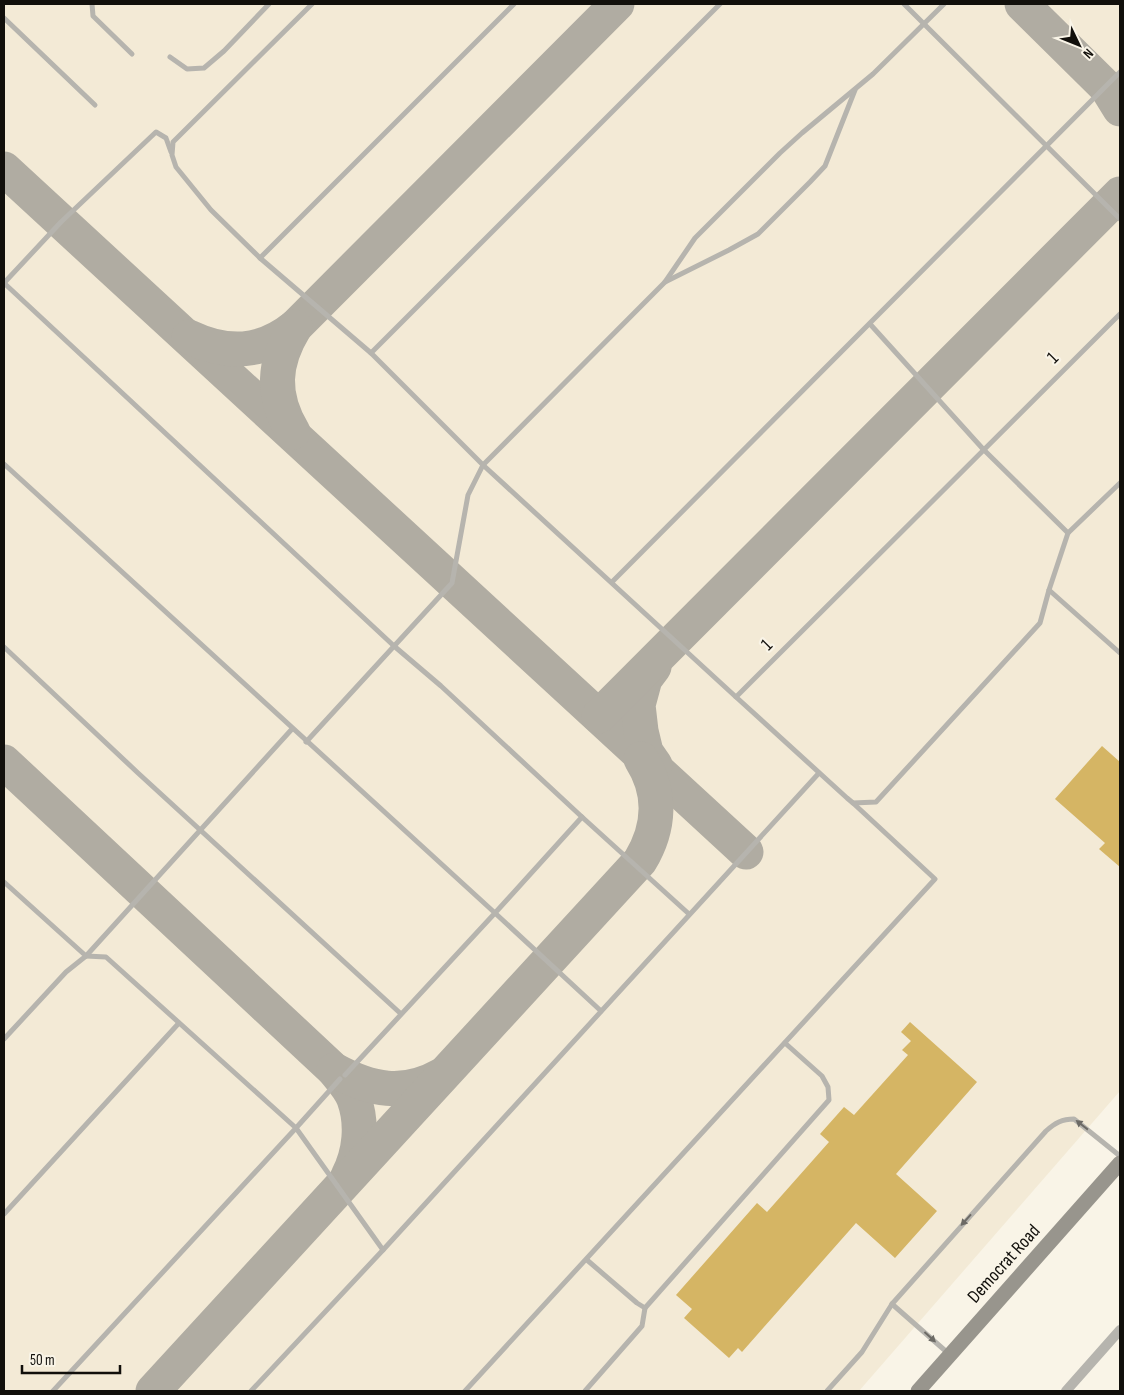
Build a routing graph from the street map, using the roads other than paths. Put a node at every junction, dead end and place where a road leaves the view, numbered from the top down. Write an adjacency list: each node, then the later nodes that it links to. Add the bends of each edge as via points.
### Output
1 (92, 4): 10 (lane, via 94,16)
2 (269, 4): 11 (lane, via 204,68 187,69)
3 (312, 4): 16 (lane, via 173,142)
4 (514, 4): 18 (lane)
5 (720, 4): 23 (lane)
6 (904, 4): 9 (lane)
7 (944, 4): 9 (lane)
8 (4, 18): 14 (lane)
9 (924, 24): 13 (lane); 15 (lane)
10 (132, 54)
11 (170, 57)
12 (1120, 72): 15 (lane)
13 (856, 88): 19 (lane, via 802,132 695,238); 19 (lane, via 825,166 810,182 758,234)
14 (95, 105)
15 (1046, 147): 17 (lane); 22 (lane)
16 (172, 155): 18 (lane, via 176,167 205,202); 20 (lane, via 166,138 156,132)
17 (1120, 219)
18 (260, 258): 23 (lane)
19 (665, 282): 26 (lane)
20 (4, 283): 31 (lane)
21 (1120, 314): 24 (lane, 1)
22 (870, 324): 24 (lane); 29 (lane)
23 (371, 353): 26 (lane)
24 (983, 449): 28 (lane); 34 (lane, 1)
25 (4, 464): 35 (lane)
26 (483, 465): 29 (lane); 31 (lane, via 468,495 452,583)
27 (1120, 482): 28 (lane)
28 (1068, 533): 30 (lane)
29 (612, 582): 34 (lane)
30 (1049, 590): 33 (lane); 38 (lane, via 1040,623 876,802)
31 (394, 646): 36 (lane); 39 (lane)
32 (4, 647): 40 (lane)
33 (1120, 653)
34 (736, 697): 37 (lane)
35 (292, 729): 36 (lane); 40 (lane)
36 (306, 742): 42 (lane)
37 (819, 773): 38 (lane); 43 (lane)
38 (853, 803): 49 (lane, via 935,879)
39 (582, 817): 42 (lane); 43 (lane)
40 (201, 829): 44 (lane); 46 (lane)
41 (4, 882): 44 (lane)
42 (495, 913): 45 (lane); 46 (lane)
43 (689, 914): 45 (lane)
44 (86, 956): 47 (lane, via 106,957); 48 (lane, via 66,972)
45 (601, 1011): 54 (lane)
46 (400, 1013): 50 (lane)
47 (179, 1024): 50 (lane); 53 (lane)
48 (4, 1039)
49 (785, 1043): 55 (lane); 57 (lane, via 822,1076 828,1087 829,1100)
50 (296, 1128): 54 (lane); 60 (lane)
51 (1120, 1156): 56 (lane, one-way to 56, via 1074,1119 1057,1122)
52 (1120, 1163): 59 (main road, Democrat Road)
53 (4, 1214)
54 (383, 1250): 61 (lane)
55 (587, 1260): 57 (lane); 62 (lane)
56 (892, 1304): 59 (lane, one-way to 59); 64 (lane, via 862,1352)
57 (645, 1308): 63 (lane, via 642,1326)
58 (1120, 1330): 66 (street)
59 (950, 1355): 65 (main road, Democrat Road)
60 (53, 1391)
61 (251, 1391)
62 (466, 1391)
63 (585, 1391)
64 (827, 1391)
65 (918, 1391)
66 (1066, 1391)

